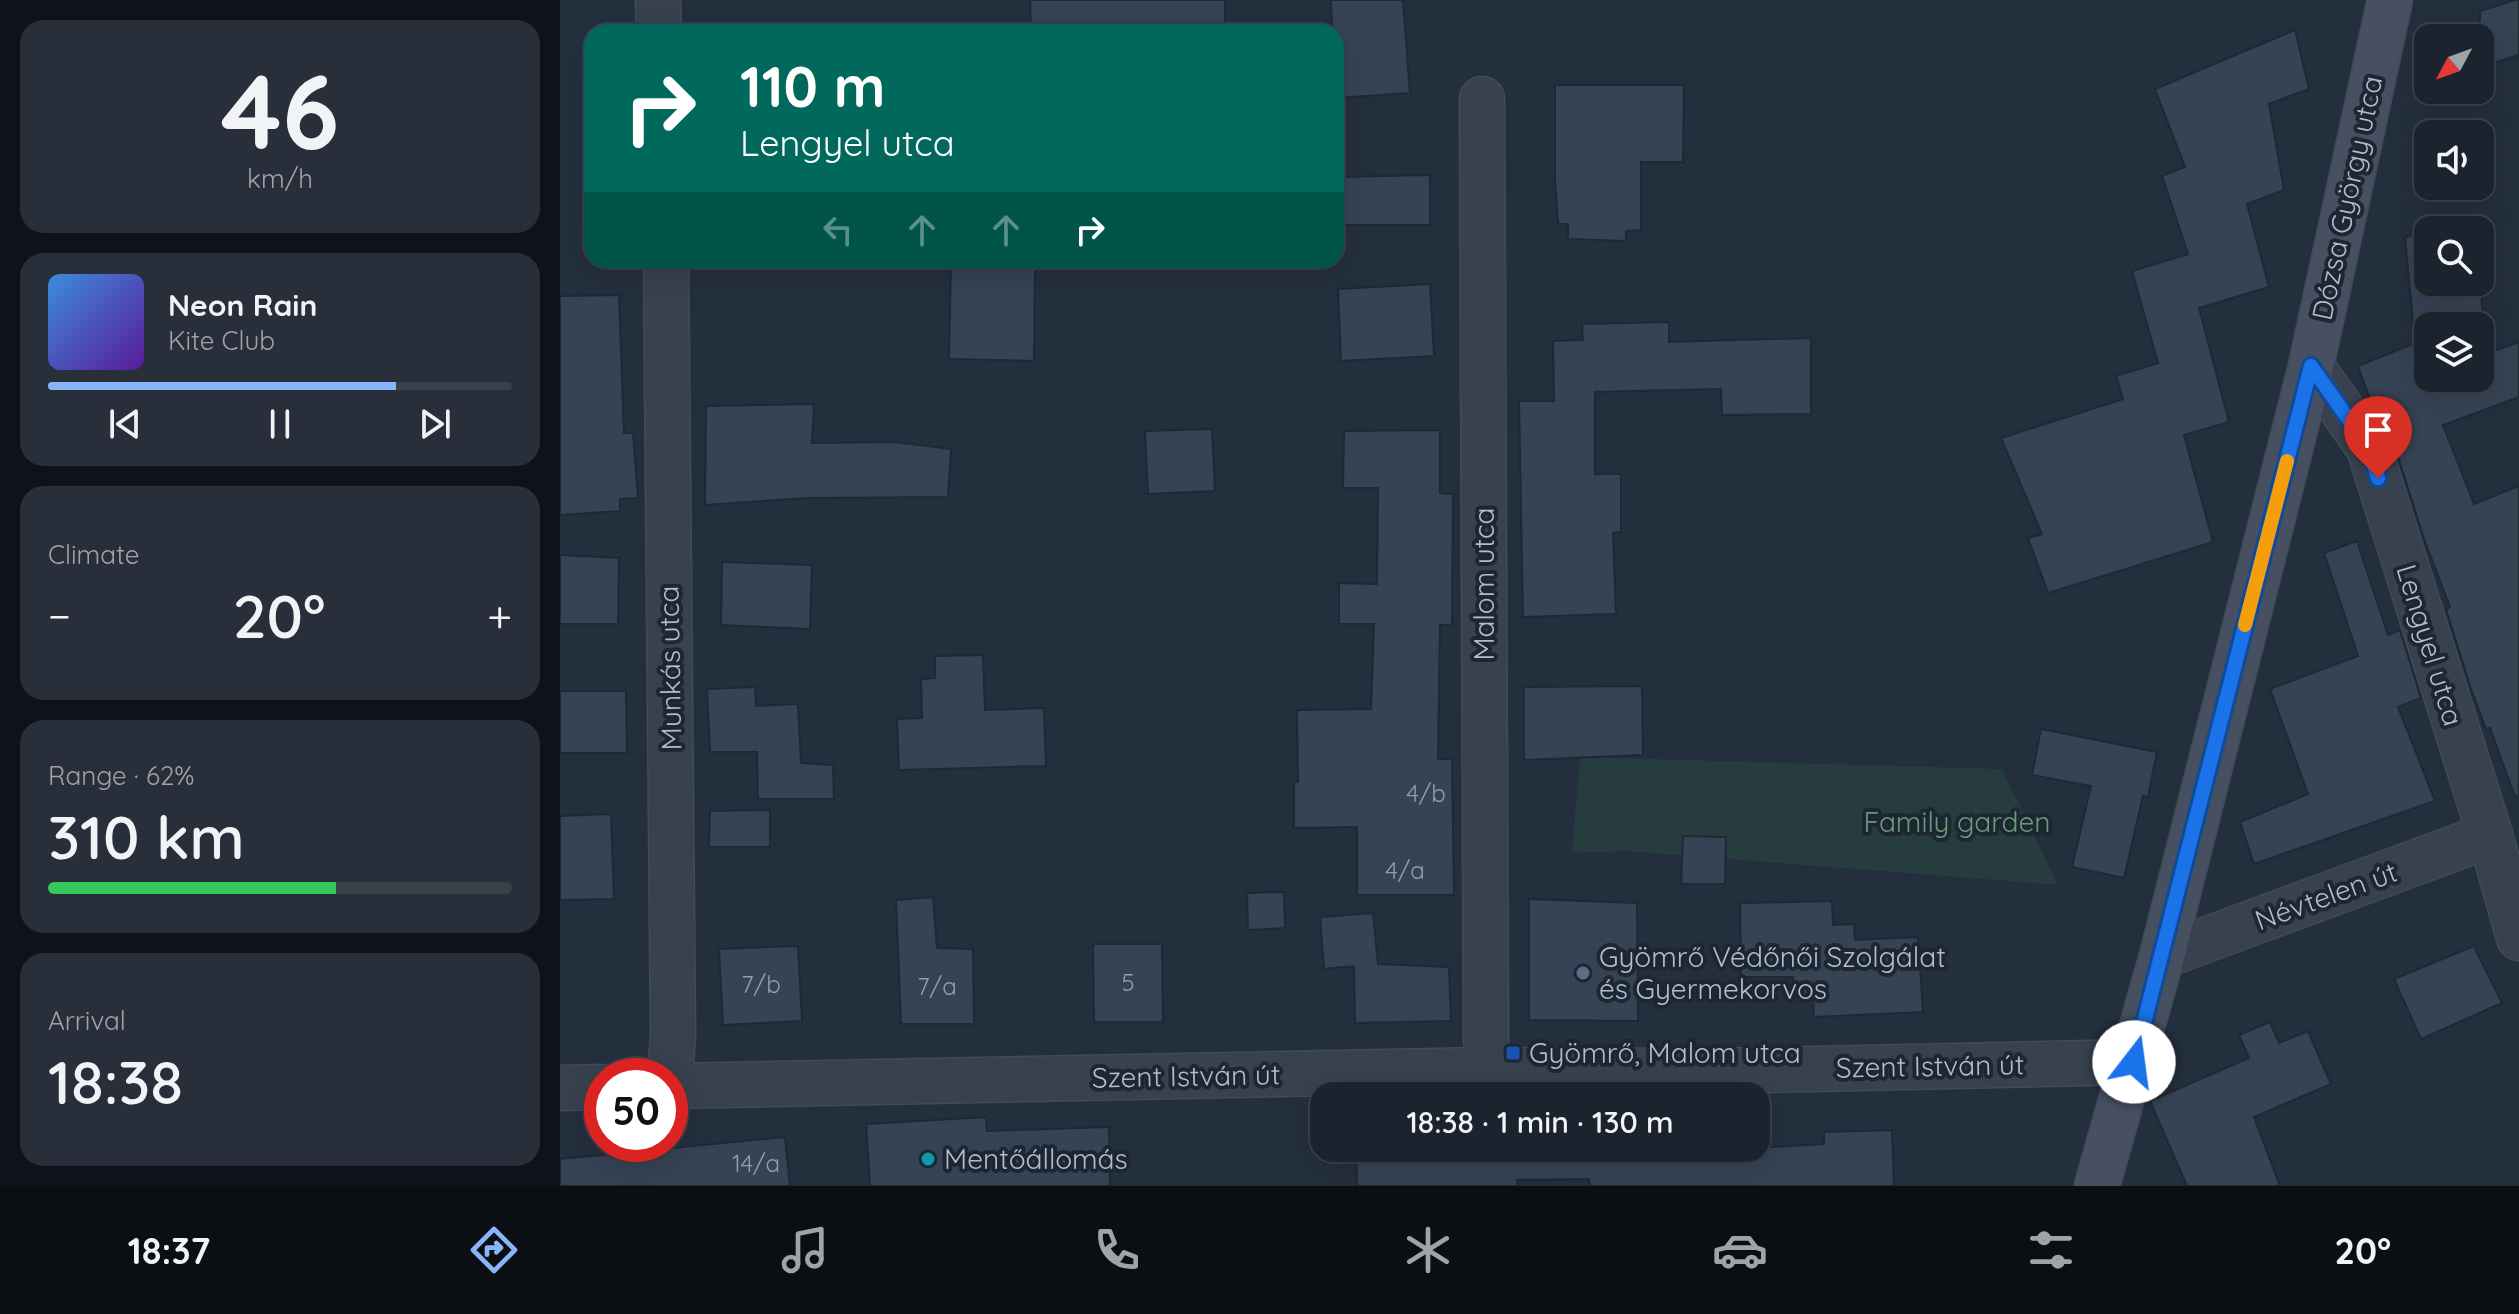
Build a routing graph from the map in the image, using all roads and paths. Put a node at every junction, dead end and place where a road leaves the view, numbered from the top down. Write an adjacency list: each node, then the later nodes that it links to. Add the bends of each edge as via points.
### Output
1 (658, 0): 3 (street)
2 (2390, 0): 6 (main road, Dózsa György utca)
3 (659, 24)
4 (1482, 99): 12 (street, Malom utca)
5 (666, 268): 10 (street, Munkás utca)
6 (2311, 366): 7 (street, Lengyel utca, via 2369,448); 9 (main road, Dózsa György utca)
7 (2490, 835): 8 (street, Lengyel utca); 9 (street, Névtelen út)
8 (2519, 938)
9 (2162, 956): 11 (main road, Dózsa György utca)
10 (671, 1058)
11 (2134, 1062): 12 (street, Szent István út); 16 (main road, Dózsa György utca)
12 (1488, 1070): 13 (street, Szent István út)
13 (688, 1086)
14 (584, 1087): 15 (street)
15 (560, 1088)
16 (2097, 1186)

